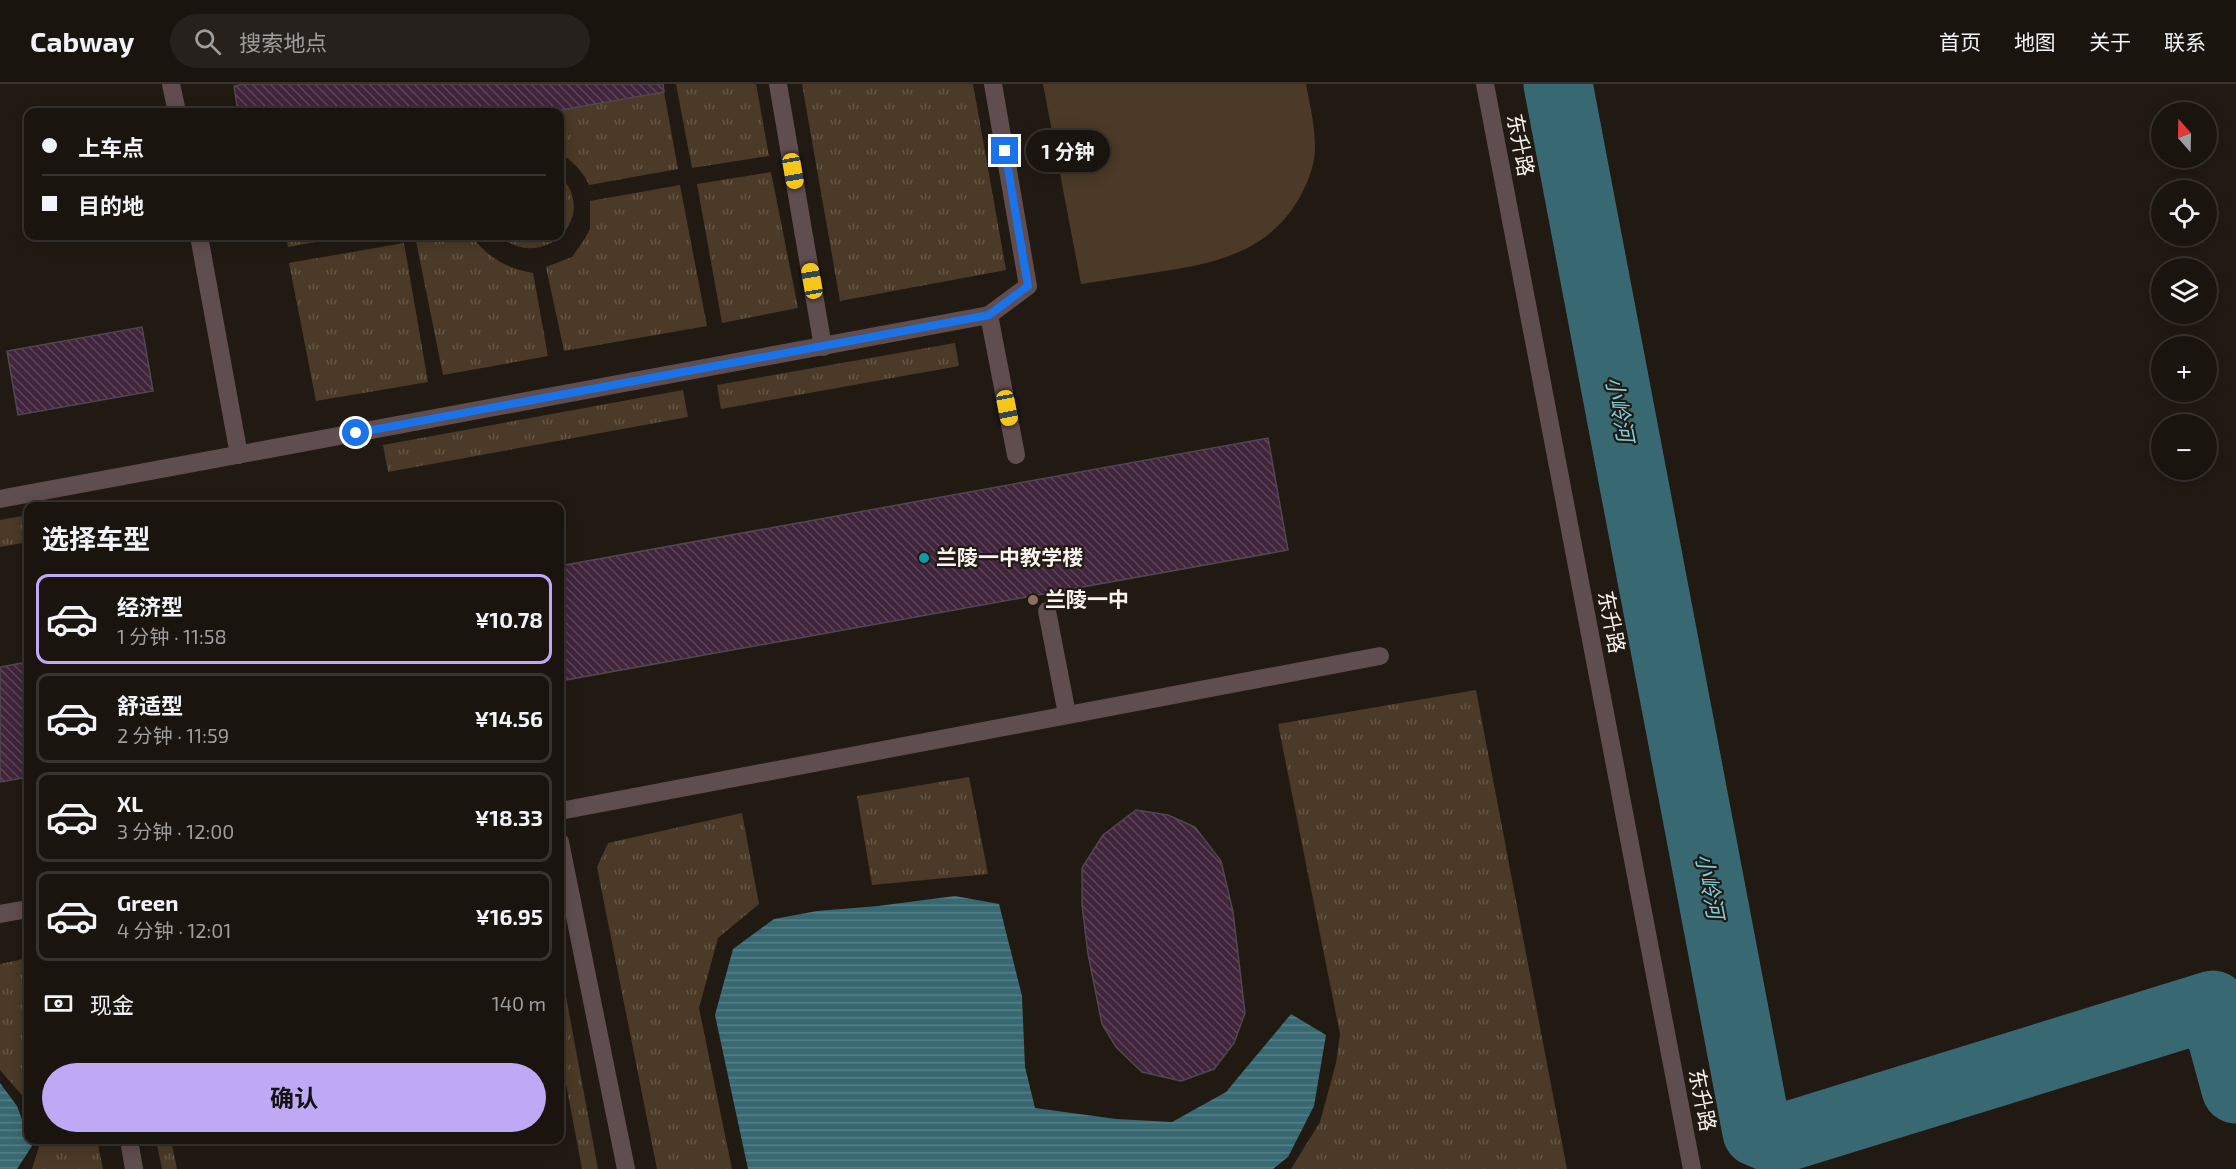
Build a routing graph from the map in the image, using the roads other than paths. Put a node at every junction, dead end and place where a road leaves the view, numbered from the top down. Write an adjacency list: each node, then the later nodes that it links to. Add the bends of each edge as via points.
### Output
1 (171, 84): 5 (street)
2 (778, 84): 8 (street)
3 (993, 84): 7 (street, via 1028,286)
4 (1485, 84): 22 (street, 东升路)
5 (176, 108)
6 (200, 240): 9 (street)
7 (989, 315): 8 (street); 10 (street)
8 (823, 346): 9 (street)
9 (239, 455): 11 (street)
10 (1016, 455)
11 (0, 499)
12 (1047, 611): 14 (street)
13 (1380, 656): 14 (street)
14 (1067, 714): 15 (street)
15 (564, 810)
16 (564, 862): 21 (street)
17 (24, 910): 18 (street)
18 (0, 914)
19 (130, 1144): 20 (street)
20 (134, 1169)
21 (626, 1169)
22 (1692, 1169)

